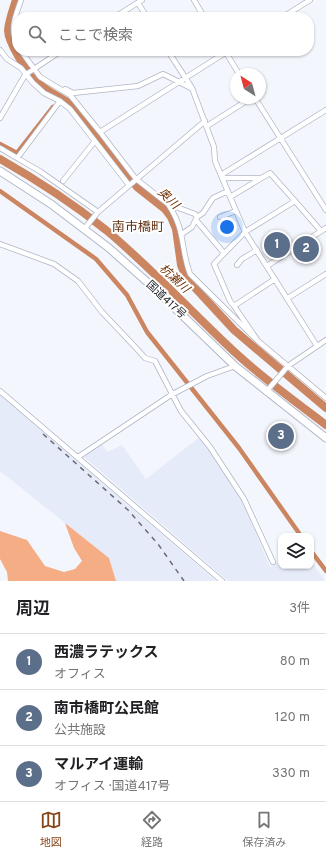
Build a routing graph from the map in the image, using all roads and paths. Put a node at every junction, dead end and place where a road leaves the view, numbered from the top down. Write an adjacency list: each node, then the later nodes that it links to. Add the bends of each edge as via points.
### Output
1 (21, 0): 5 (street)
2 (194, 0): 8 (street)
3 (310, 0): 9 (street)
4 (140, 1): 6 (street); 7 (street)
5 (17, 12)
6 (123, 12)
7 (145, 12)
8 (201, 12)
9 (291, 12)
10 (0, 50): 18 (street)
11 (24, 56): 17 (street)
12 (53, 56): 17 (street)
13 (171, 56): 19 (street)
14 (220, 56): 19 (street)
15 (228, 56): 16 (street)
16 (235, 68)
17 (32, 69): 18 (street); 22 (street, via 49,84)
18 (25, 75): 23 (street, via 44,93); 27 (street)
19 (185, 78): 20 (street); 21 (street)
20 (180, 82): 21 (street); 22 (street, via 163,74 138,86 72,93 66,89); 29 (street)
21 (192, 88): 28 (street)
22 (63, 91): 29 (street, via 70,95)
23 (60, 101): 31 (street); 33 (street)
24 (241, 104): 28 (street)
25 (259, 104): 30 (street)
26 (326, 110): 30 (street)
27 (0, 118)
28 (206, 124): 35 (street, via 214,147 215,161); 37 (street)
29 (100, 132): 37 (street)
30 (280, 138): 35 (street); 44 (street)
31 (95, 141): 38 (street); 39 (street)
32 (0, 148): 33 (street)
33 (18, 157): 46 (street)
34 (0, 171): 49 (highway, 国道417号)
35 (222, 176): 36 (street); 40 (street)
36 (262, 178): 41 (street); 42 (street, via 270,174)
37 (136, 179): 39 (street); 43 (street)
38 (63, 181)
39 (129, 185): 46 (street)
40 (228, 191): 41 (street); 48 (street, via 213,198)
41 (230, 197): 45 (street)
42 (295, 202): 50 (street); 51 (street)
43 (168, 204): 48 (street, via 195,214); 52 (street, via 176,216)
44 (326, 210)
45 (236, 211): 47 (street); 51 (street)
46 (97, 213): 49 (street)
47 (220, 217)
48 (197, 219): 52 (street, via 192,227); 55 (street)
49 (85, 227): 66 (highway, 国道417号)
50 (324, 230): 57 (street)
51 (245, 232): 54 (street); 55 (street)
52 (182, 234): 62 (street, via 186,265 190,274)
53 (0, 244): 70 (street, via 54,264 78,281 102,312 145,358 158,365)
54 (257, 250): 56 (street); 57 (street)
55 (224, 253): 61 (street, via 214,264)
56 (237, 265)
57 (267, 266): 59 (street)
58 (326, 274): 60 (street)
59 (275, 279): 60 (street); 61 (street)
60 (288, 298): 64 (street)
61 (234, 306): 62 (street)
62 (258, 341): 67 (street)
63 (324, 341): 64 (street); 65 (street)
64 (317, 346): 67 (street)
65 (326, 347)
66 (236, 366): 68 (highway, 国道417号); 70 (street, via 207,376)
67 (286, 368): 68 (street); 71 (street)
68 (268, 390): 72 (highway, 国道417号)
69 (0, 391): 73 (street)
70 (171, 396): 73 (street); 74 (street, via 210,447 244,499)
71 (326, 398)
72 (326, 438)
73 (78, 457): 75 (street)
74 (273, 562)
75 (222, 581)

